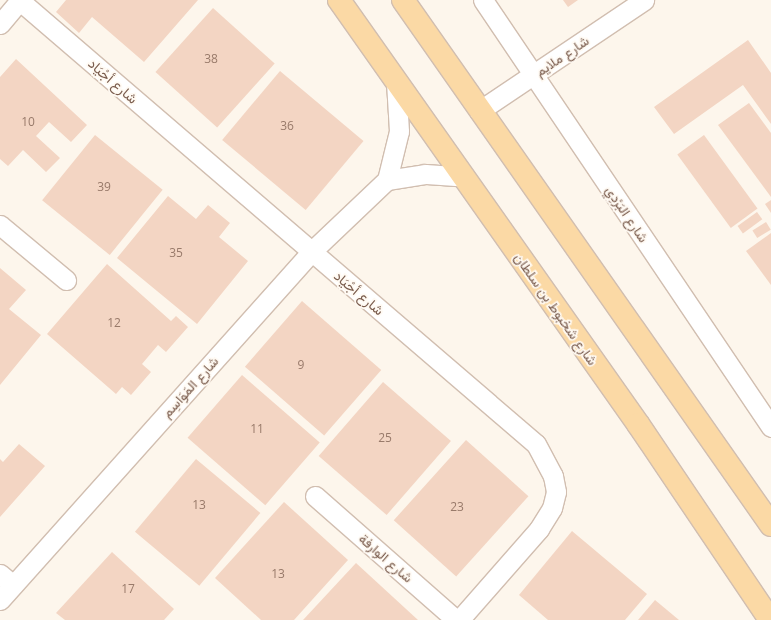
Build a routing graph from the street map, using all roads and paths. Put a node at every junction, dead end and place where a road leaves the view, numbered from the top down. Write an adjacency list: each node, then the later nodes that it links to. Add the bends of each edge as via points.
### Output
1 (20, 0): 6 (street); 13 (street, شارع أجْيَاد)
2 (339, 0): 8 (main road, شارع شخبوط بن سلطان)
3 (403, 0): 9 (main road)
4 (483, 0): 7 (street, شارع البَرْدِي)
5 (644, 0): 7 (street, شارع ملايم)
6 (0, 24)
7 (533, 76): 9 (street, شارع ملايم); 15 (street, شارع البَرْدِي)
8 (396, 82): 10 (main road, شارع شخبوط بن سلطان); 11 (street, via 399,131)
9 (479, 111): 17 (main road)
10 (464, 177): 11 (street, via 425,174); 21 (main road, شارع شخبوط بن سلطان, via 638,424)
11 (387, 180): 13 (street, شارع المَوَاسِم)
12 (0, 225): 14 (street)
13 (311, 252): 18 (street, شارع المَوَاسِم); 20 (street, شارع أجْيَاد, via 532,440 546,459 556,492 552,508 539,529)
14 (66, 280)
15 (771, 427)
16 (315, 496): 20 (street, شارع الوارفة)
17 (771, 526)
18 (6, 579): 19 (street, شارع المَوَاسِم)
19 (0, 600)
20 (458, 620)
21 (770, 620)

